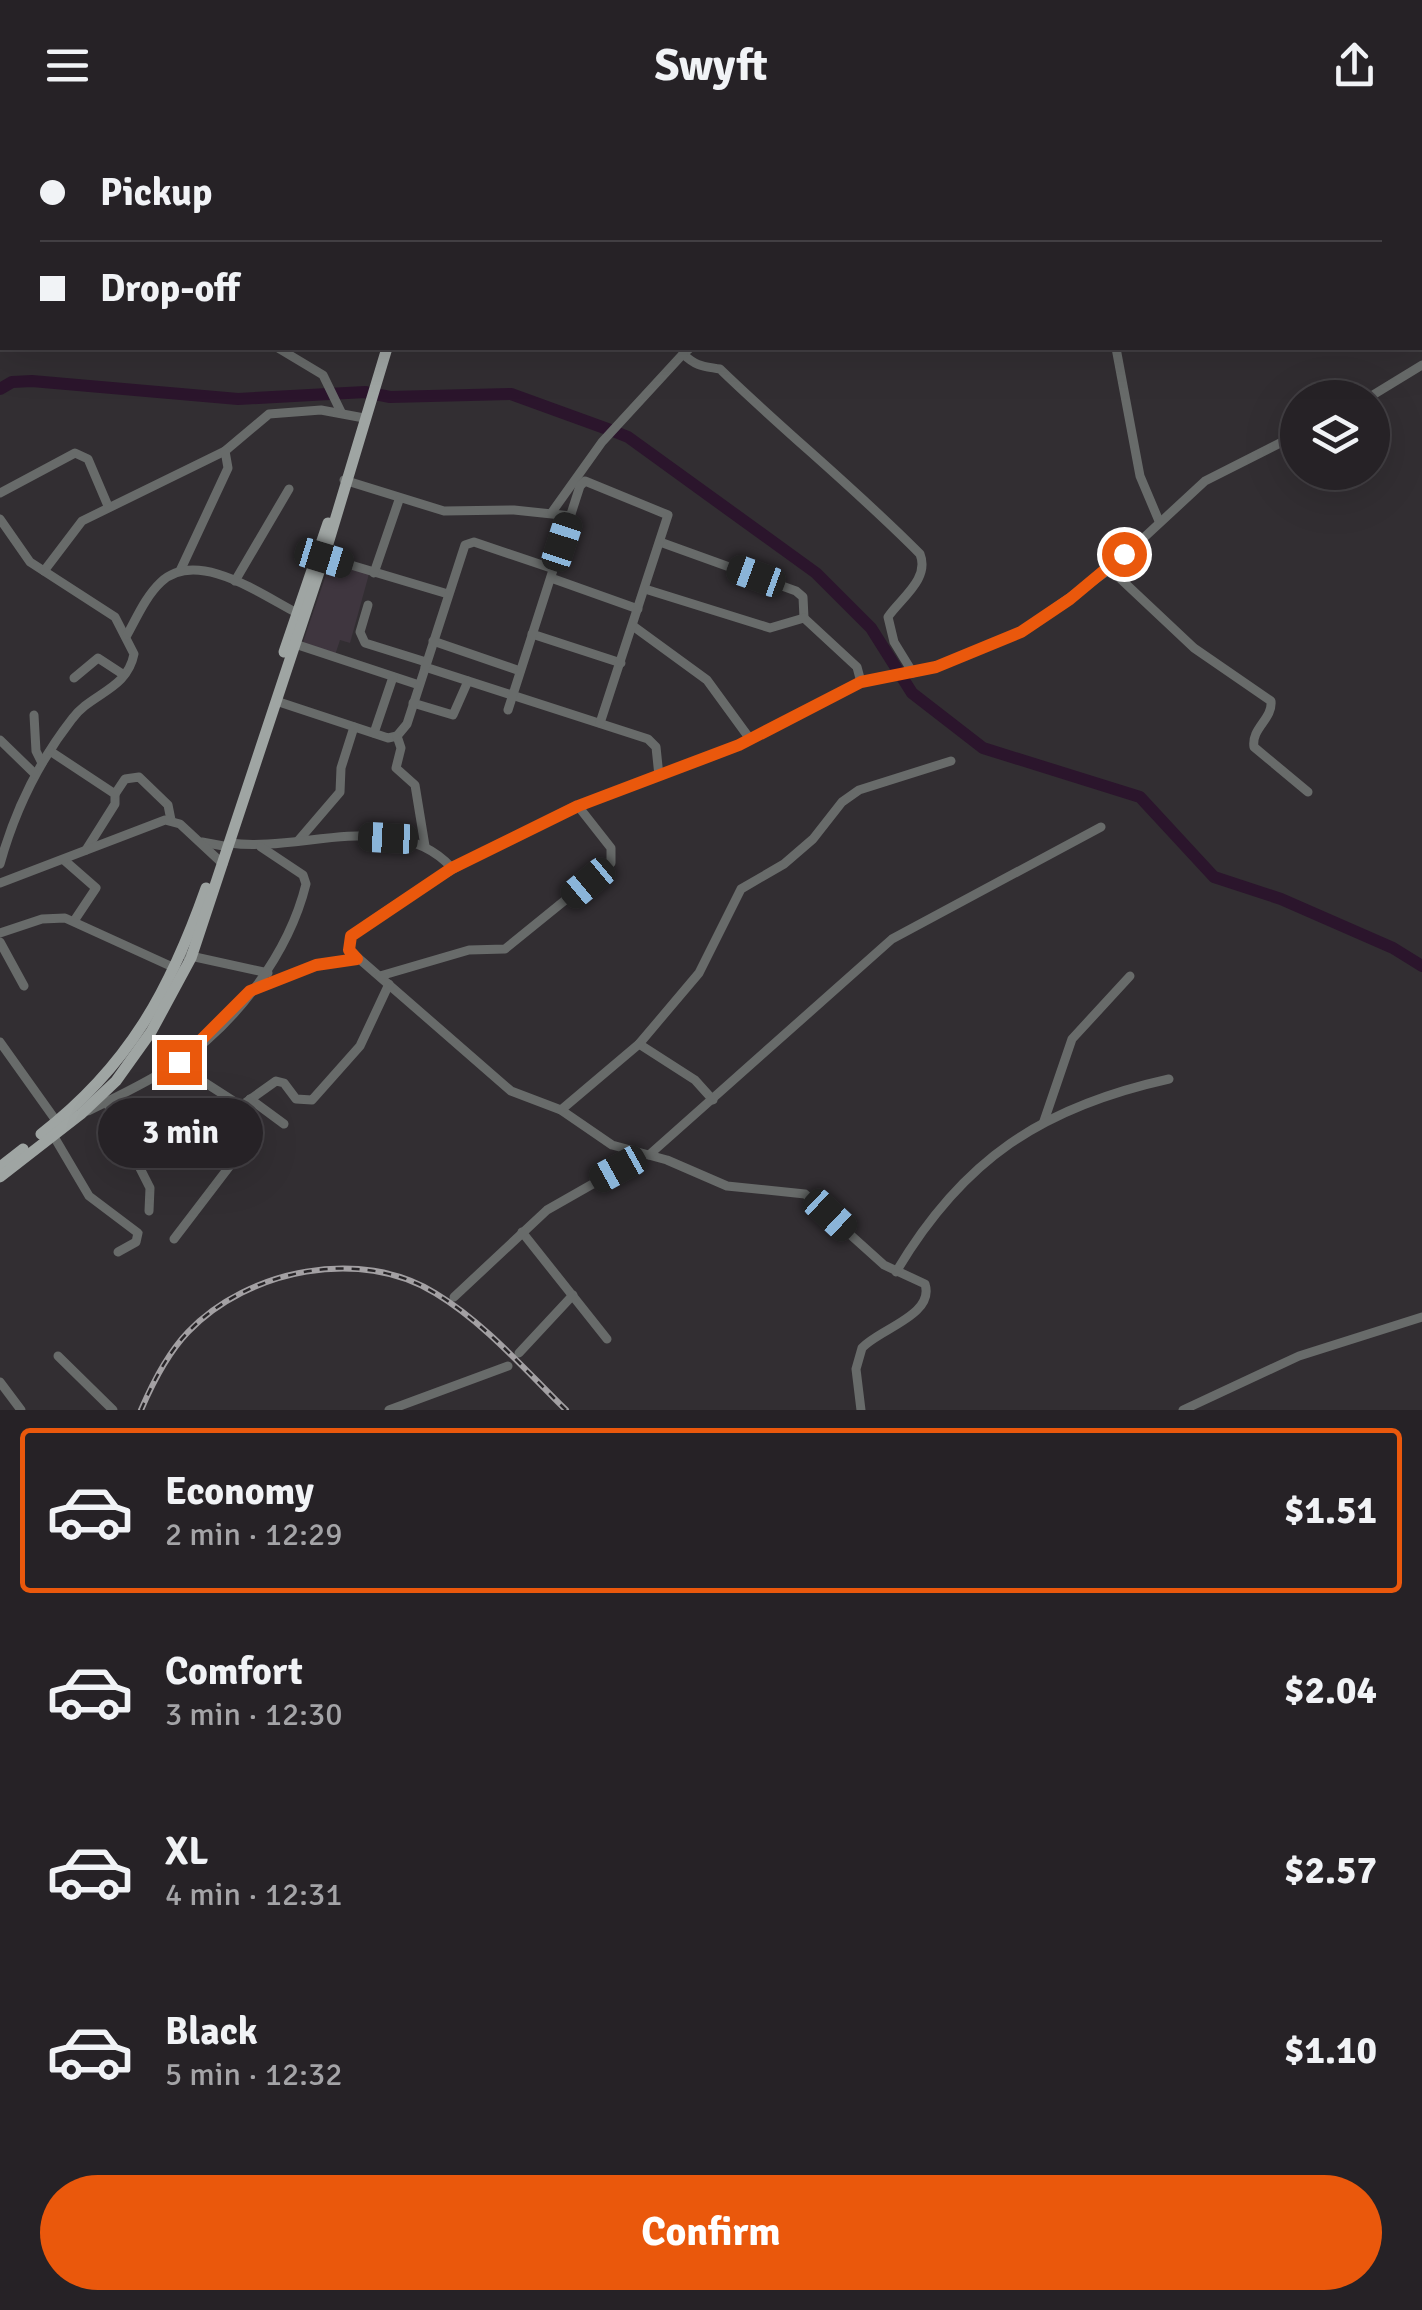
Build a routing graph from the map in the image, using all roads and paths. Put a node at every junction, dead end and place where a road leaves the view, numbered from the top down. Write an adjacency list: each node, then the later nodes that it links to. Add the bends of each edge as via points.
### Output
1 (281, 350): 7 (street, via 323,375)
2 (386, 350): 8 (main road)
3 (1116, 350): 20 (street, via 1137,464)
4 (686, 351): 17 (street, via 602,442); 43 (street, via 702,369 720,369 920,554 920,579 888,618)
5 (1422, 364): 6 (street)
6 (1390, 384)
7 (341, 412): 8 (street); 10 (street, via 268,414)
8 (364, 418): 11 (main road)
9 (1280, 443): 20 (street, via 1205,481)
10 (226, 450): 15 (street); 25 (street, via 228,468)
11 (344, 480): 14 (street); 16 (main road)
12 (289, 489): 28 (street)
13 (0, 493): 15 (street, via 75,453 88,459)
14 (399, 500): 17 (street, via 444,512); 26 (street)
15 (108, 506): 24 (street, via 64,539)
16 (335, 511): 22 (main road); 33 (main road)
17 (552, 512): 18 (street)
18 (570, 516): 21 (street, via 581,484 588,482 664,510); 27 (street)
19 (0, 518): 24 (street, via 22,554)
20 (1159, 521): 23 (street)
21 (660, 542): 29 (street); 34 (street, via 796,591 803,597)
22 (324, 558): 26 (street); 39 (main road)
23 (1110, 569): 43 (street, via 1021,632); 66 (street, via 1194,648 1271,702 1254,747)
24 (44, 571): 37 (street, via 115,617)
25 (180, 571): 28 (street); 37 (street, via 158,584)
26 (374, 572): 30 (street)
27 (552, 573): 30 (street, via 470,542); 32 (street); 36 (street)
28 (235, 581): 33 (street)
29 (645, 589): 32 (street); 34 (street, via 770,628)
30 (448, 594): 38 (street)
31 (368, 605): 41 (street, via 360,632 365,642)
32 (638, 609): 35 (street)
33 (297, 613): 75 (main road)
34 (804, 618): 48 (street, via 858,667)
35 (632, 626): 40 (street); 59 (street, via 707,680)
36 (532, 634): 40 (street); 42 (street)
37 (128, 635): 44 (street, via 134,654)
38 (433, 640): 41 (street); 42 (street)
39 (295, 644): 45 (street); 51 (main road)
40 (620, 663): 55 (street)
41 (426, 664): 47 (street); 49 (street)
42 (520, 672): 50 (street)
43 (912, 673): 48 (street)
44 (124, 675): 46 (street, via 98,658); 61 (street, via 81,709)
45 (393, 677): 49 (street); 57 (street)
46 (74, 678)
47 (468, 682): 50 (street); 52 (street, via 457,713)
48 (861, 682): 59 (street)
49 (419, 685): 52 (street)
50 (512, 696): 53 (street); 55 (street)
51 (276, 701): 56 (street); 75 (main road)
52 (413, 703): 58 (street)
53 (508, 710)
54 (34, 715): 62 (street)
55 (600, 723): 65 (street, via 652,742)
56 (354, 726): 57 (street); 74 (street, via 340,792)
57 (374, 733): 58 (street)
58 (397, 736): 76 (street, via 396,768 415,786)
59 (750, 739): 65 (street)
60 (0, 740): 64 (street)
61 (50, 751): 62 (street); 67 (street)
62 (42, 762): 64 (street)
63 (952, 762): 98 (street, via 859,790 784,864 741,889 704,966)
64 (34, 774): 71 (street)
65 (658, 776): 68 (street)
66 (1308, 792)
67 (115, 794): 70 (street, via 126,779 139,777 168,806); 78 (street)
68 (578, 806): 82 (street); 91 (street, via 611,848 612,863 504,949 469,950)
69 (0, 819): 71 (street)
70 (171, 820): 73 (street); 78 (street)
71 (10, 827): 81 (street)
72 (1101, 827): 102 (street, via 892,939)
73 (202, 842): 75 (street); 80 (street)
74 (298, 842): 76 (street, via 365,838); 77 (street)
75 (227, 845): 77 (street); 80 (main road)
76 (424, 846): 82 (street)
77 (261, 847): 90 (street, via 306,884)
78 (86, 850): 79 (street)
79 (64, 860): 83 (street); 84 (street, via 96,888)
80 (219, 862): 87 (main road)
81 (0, 864)
82 (452, 868): 88 (street, via 351,936 349,950)
83 (0, 883)
84 (74, 920): 85 (street, via 50,918); 89 (street)
85 (0, 933)
86 (0, 942): 95 (street)
87 (187, 956): 89 (main road); 90 (street); 106 (main road, via 136,1055)
88 (357, 959): 91 (street); 93 (street)
89 (177, 970): 109 (main road, via 128,1048)
90 (266, 971): 93 (street); 96 (street)
91 (380, 976): 94 (street)
92 (1130, 976): 107 (street, via 1072,1039)
93 (278, 980): 96 (street)
94 (389, 984): 101 (street, via 360,1046 312,1100 296,1100 280,1081); 105 (street, via 510,1091)
95 (24, 986)
96 (250, 991): 99 (street)
97 (0, 1042): 109 (street)
98 (639, 1044): 102 (street, via 695,1080); 105 (street)
99 (176, 1064): 103 (street); 104 (street)
100 (1169, 1078): 107 (street, via 1089,1099)
101 (250, 1098): 104 (street); 108 (street)
102 (713, 1100): 111 (street)
103 (106, 1102): 106 (street); 114 (street, via 150,1188)
104 (238, 1108): 116 (street, via 254,1136)
105 (561, 1110): 110 (street)
106 (81, 1114): 109 (main road)
107 (1044, 1121): 118 (street, via 950,1196)
108 (284, 1124)
109 (55, 1128): 112 (main road); 113 (main road); 117 (street, via 89,1196 138,1232 136,1242)
110 (628, 1151): 111 (street); 115 (street, via 618,1169 556,1203)
111 (649, 1155): 118 (street, via 728,1186 805,1194)
112 (0, 1167)
113 (0, 1177)
114 (149, 1210)
115 (522, 1232): 119 (street); 120 (street)
116 (174, 1239)
117 (118, 1252)
118 (896, 1272): 130 (street, via 925,1284 927,1297 911,1316 862,1348 856,1369)
119 (572, 1295): 122 (street); 123 (street)
120 (454, 1296)
121 (1422, 1317): 131 (street, via 1299,1356)
122 (607, 1339)
123 (520, 1353)
124 (58, 1356): 128 (street)
125 (508, 1366): 129 (street)
126 (0, 1382): 127 (street)
127 (21, 1410)
128 (113, 1410)
129 (390, 1410)
130 (862, 1410)
131 (1183, 1410)

